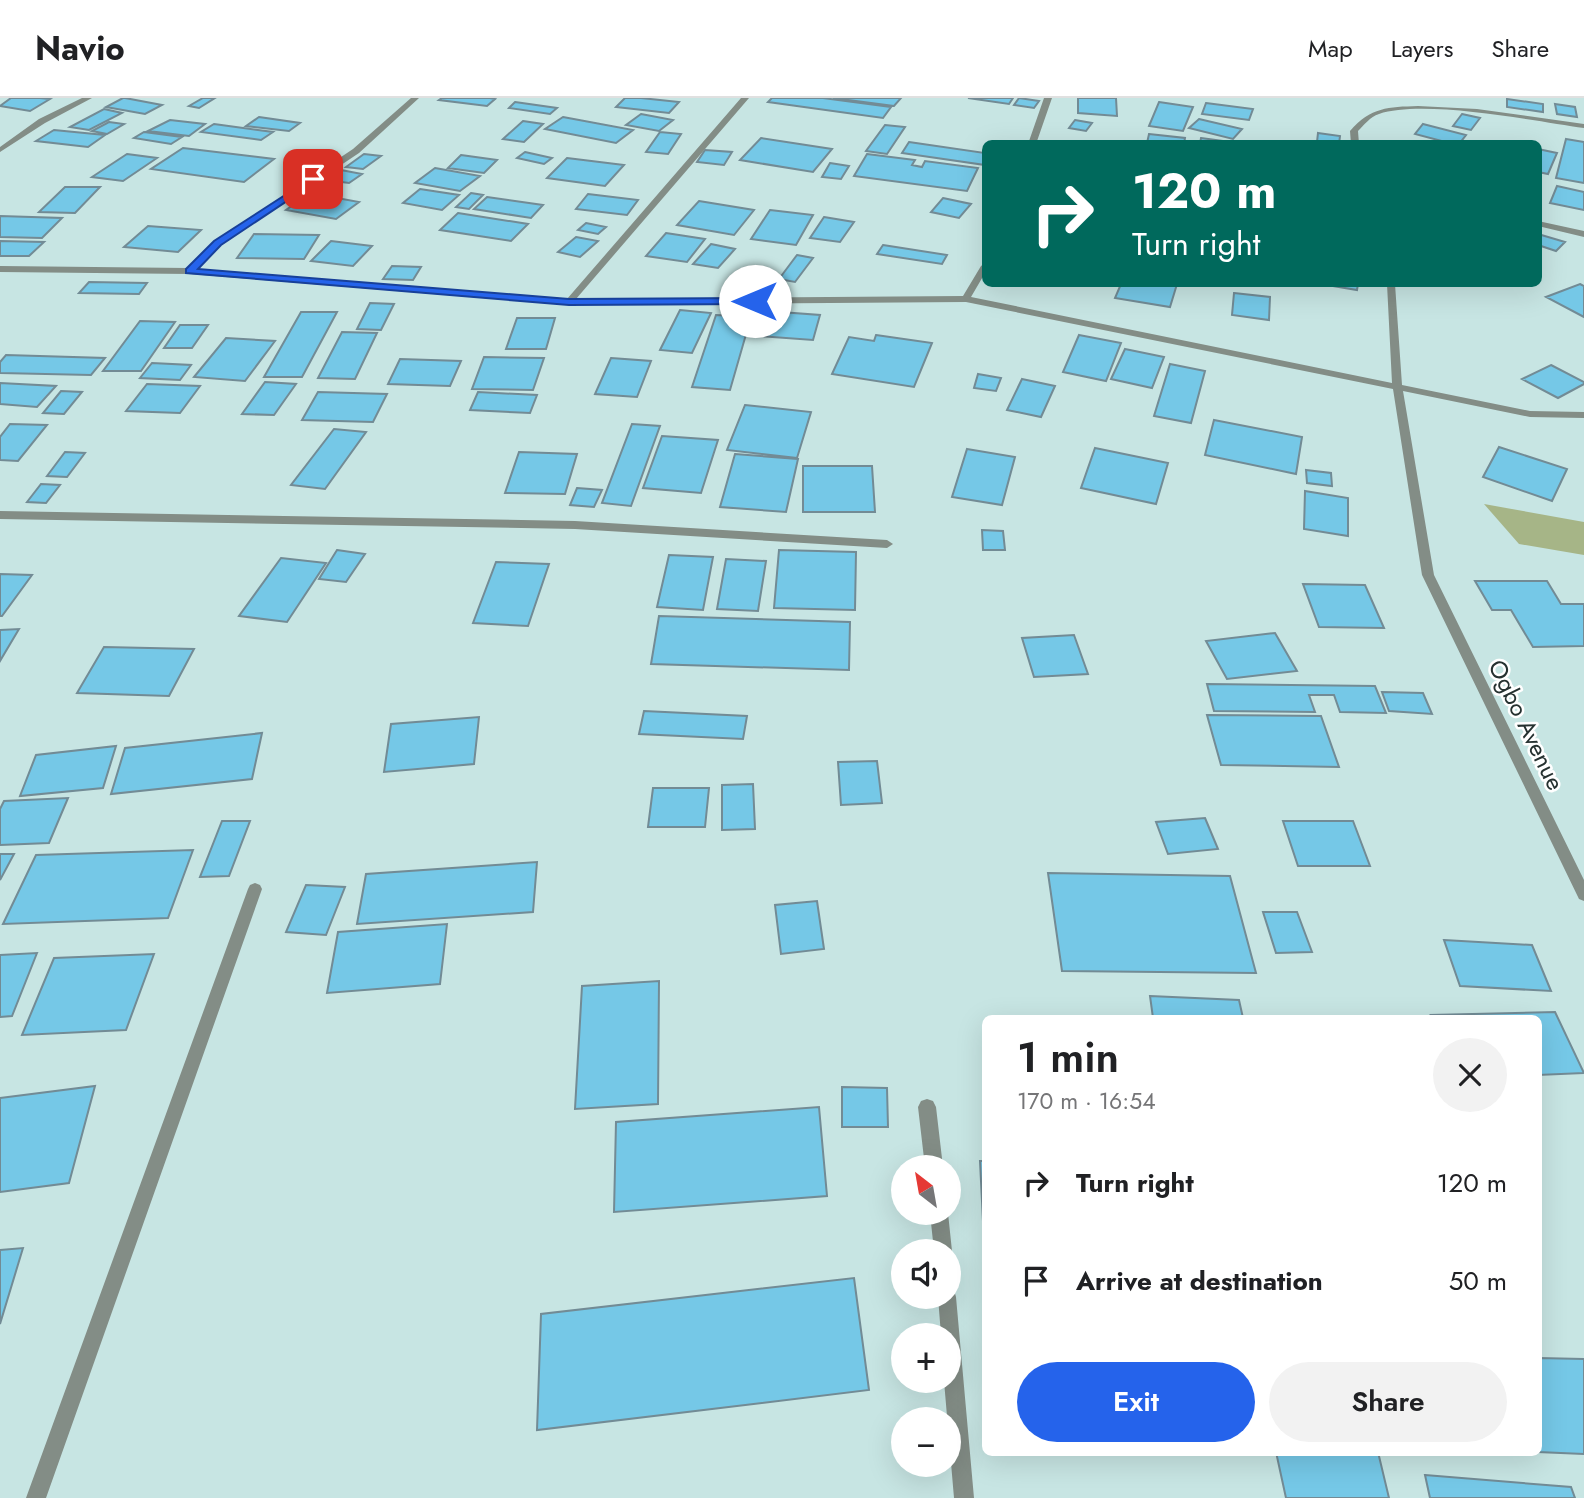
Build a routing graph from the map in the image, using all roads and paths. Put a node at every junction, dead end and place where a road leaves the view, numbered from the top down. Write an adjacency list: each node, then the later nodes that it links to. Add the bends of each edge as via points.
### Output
1 (88, 98): 8 (street)
2 (415, 98): 12 (street, via 356,151 217,243)
3 (745, 98): 16 (street)
4 (1048, 98): 6 (street)
5 (1584, 125): 7 (street, via 1453,107 1404,106 1375,113 1354,131)
6 (1033, 140)
7 (1355, 140)
8 (0, 150)
9 (1542, 224): 10 (street)
10 (1584, 234)
11 (0, 269): 12 (street)
12 (190, 271): 16 (street)
13 (982, 271): 15 (street)
14 (1391, 287): 17 (street, Ogbo Avenue)
15 (966, 299): 16 (street); 17 (street)
16 (569, 302)
17 (1397, 385): 18 (street, via 1530,414); 22 (street, Ogbo Avenue, via 1427,575)
18 (1584, 415)
19 (0, 515): 20 (street, via 575,525)
20 (887, 544)
21 (255, 889): 26 (street)
22 (1584, 895)
23 (927, 1107): 24 (street)
24 (933, 1155)
25 (948, 1309): 27 (street)
26 (36, 1498)
27 (964, 1498)

